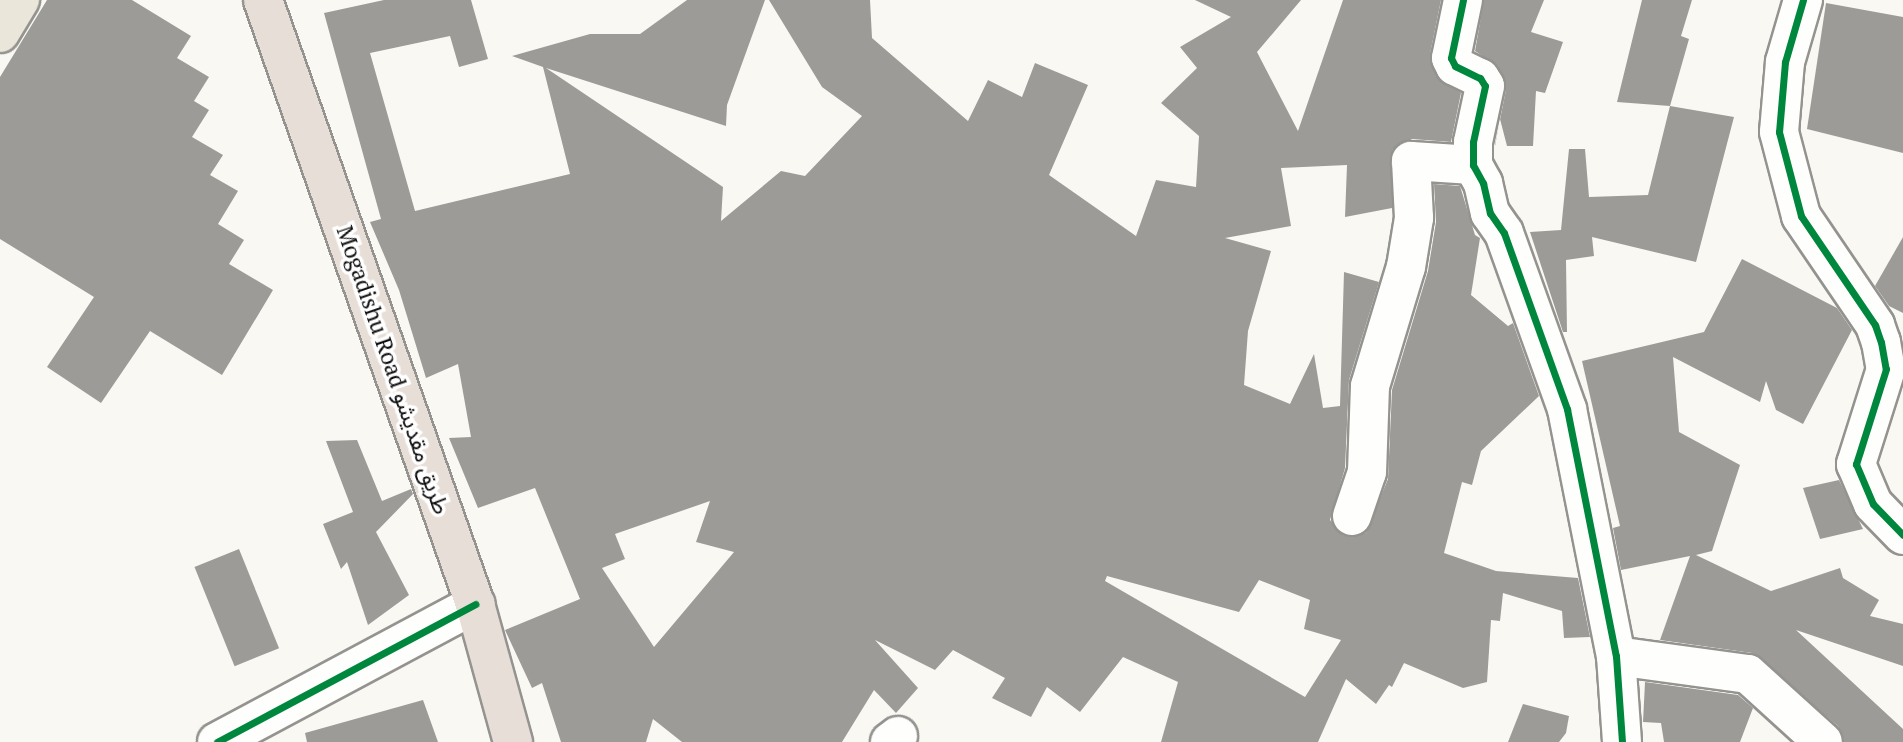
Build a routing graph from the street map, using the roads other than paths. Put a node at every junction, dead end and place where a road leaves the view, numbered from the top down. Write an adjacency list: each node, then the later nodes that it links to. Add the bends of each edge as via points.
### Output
1 (20, 0): 5 (main road)
2 (1463, 0): 6 (street, via 1451,58 1455,66 1485,86)
3 (1803, 0): 8 (street, via 1785,62 1779,132 1801,216 1875,325 1881,342 1886,369 1856,464 1873,504)
4 (270, 1): 9 (highway, Mogadishu Road طريق مقديشو)
5 (0, 33)
6 (1473, 165): 7 (street, via 1411,161 1413,218 1406,267 1370,386 1367,471); 10 (street, via 1490,213 1504,233 1567,409)
7 (1352, 516)
8 (1903, 535)
9 (475, 604): 11 (street); 12 (highway, Mogadishu Road طريق مقديشو)
10 (1616, 656): 13 (street); 14 (street, via 1748,674)
11 (217, 742)
12 (513, 742)
13 (1622, 742)
14 (1823, 742)

